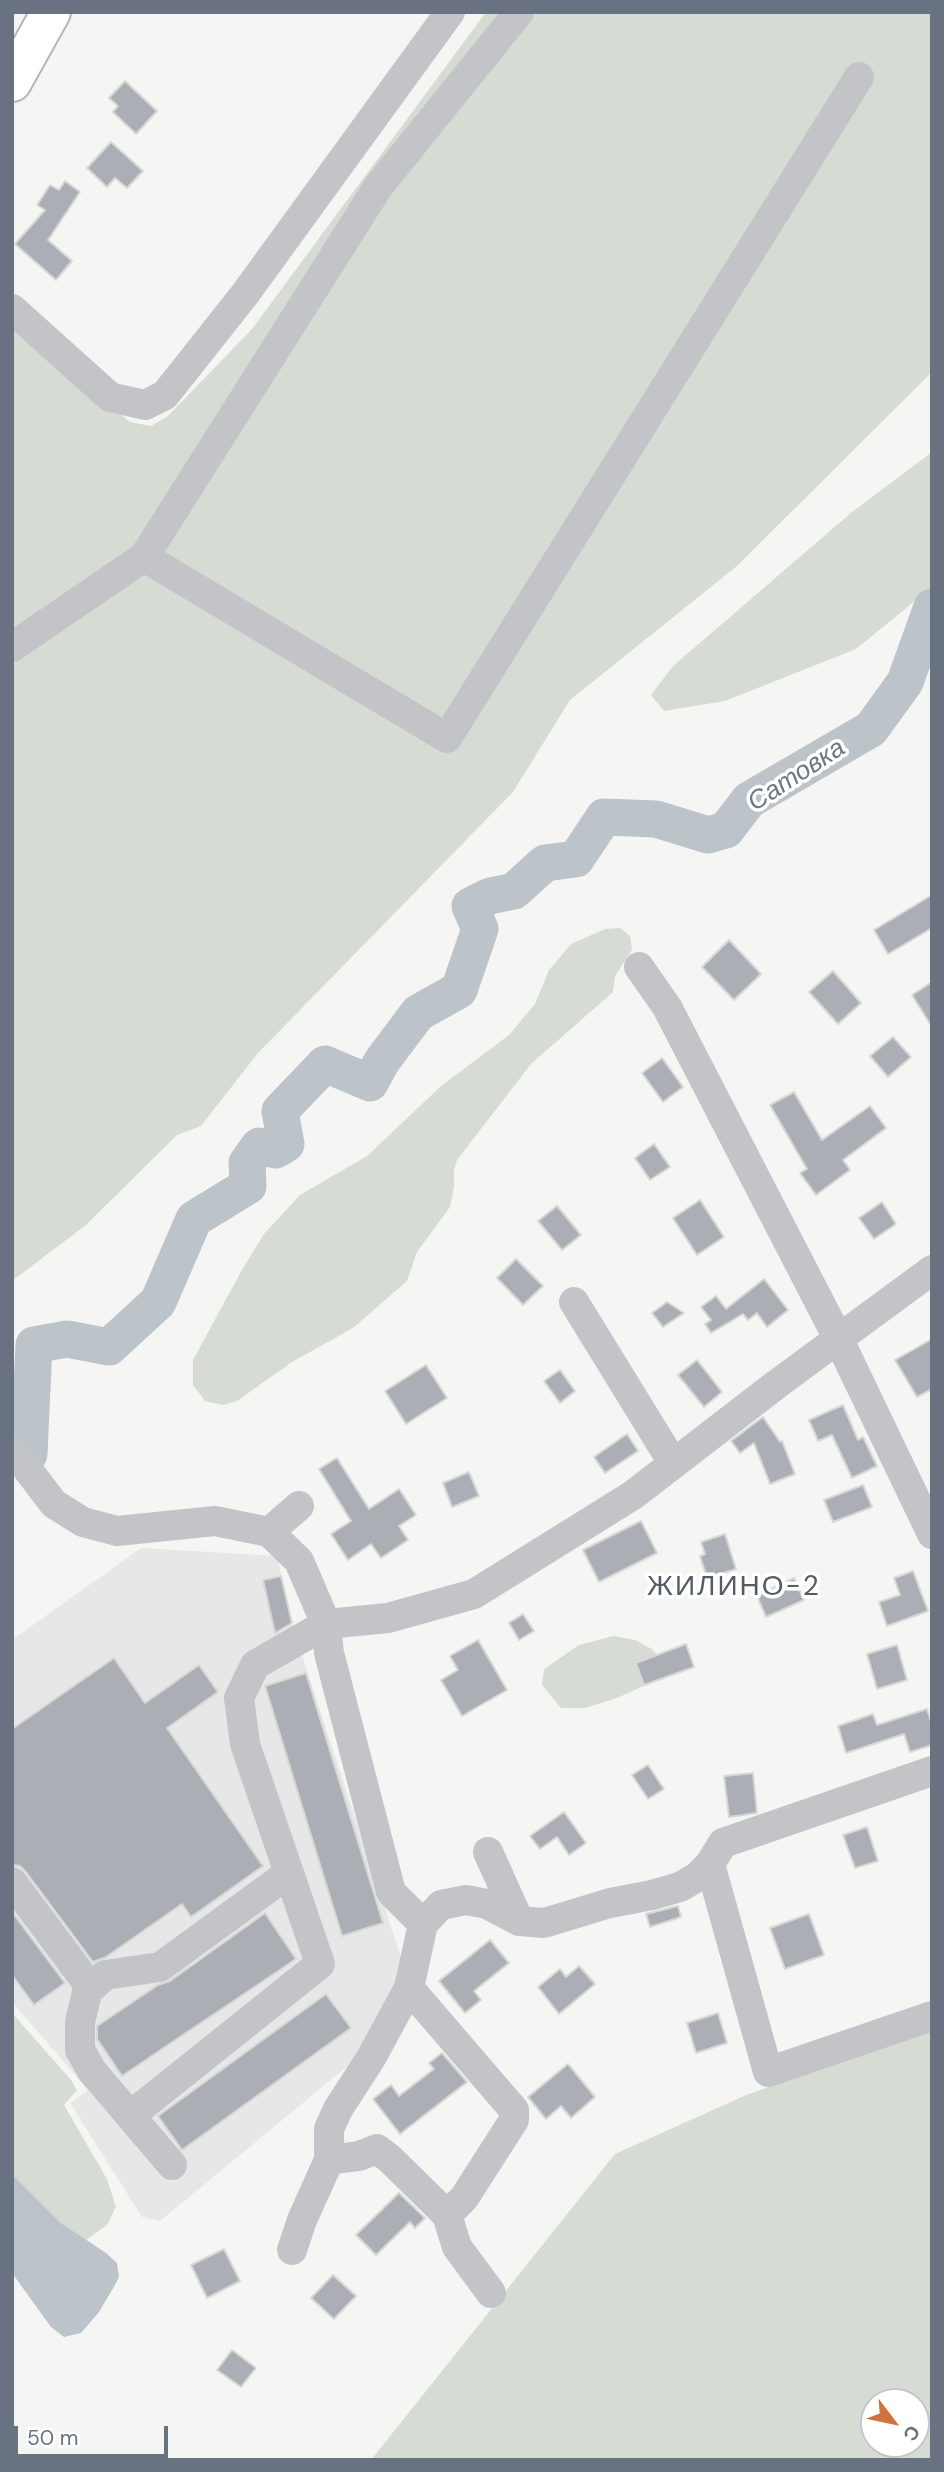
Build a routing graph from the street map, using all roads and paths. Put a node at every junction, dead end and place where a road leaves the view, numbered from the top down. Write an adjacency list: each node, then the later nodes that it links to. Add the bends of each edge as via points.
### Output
1 (51, 12): 5 (main road)
2 (450, 12): 6 (street, via 245,294 165,395 145,405 110,397)
3 (519, 12): 7 (street, via 378,187)
4 (859, 77): 7 (street, via 447,738)
5 (12, 82)
6 (12, 309)
7 (144, 557): 8 (street)
8 (12, 647)
9 (639, 967): 12 (street, via 667,1007)
10 (932, 1270): 12 (street)
11 (574, 1302): 14 (street)
12 (838, 1338): 14 (street); 17 (street)
13 (12, 1449): 16 (street, via 54,1504 83,1522 173,1538 215,1521)
14 (673, 1463): 18 (street, via 633,1495 474,1594 363,1628)
15 (299, 1506): 16 (street)
16 (269, 1532): 18 (street, via 299,1561)
17 (932, 1534)
18 (326, 1624): 22 (street, via 256,1665 239,1698 244,1744); 25 (street, via 328,1653 391,1892)
19 (932, 1771): 21 (street, via 723,1843)
20 (488, 1852): 24 (street)
21 (710, 1864): 24 (street, via 673,1889 544,1923); 28 (street, via 768,2072)
22 (289, 1873): 26 (street, via 160,1967 105,1975); 29 (street, via 320,1964)
23 (12, 1882): 26 (street)
24 (519, 1921): 25 (street, via 487,1904 466,1900 441,1905)
25 (423, 1924): 27 (street)
26 (91, 1988): 29 (street, via 80,2022 80,2050)
27 (409, 1988): 30 (street, via 372,2058 338,2109 329,2129); 32 (street, via 514,2110 513,2120 464,2198)
28 (932, 2016)
29 (130, 2116): 31 (street)
30 (329, 2160): 32 (street, via 377,2149); 33 (street)
31 (172, 2165)
32 (447, 2215): 34 (street, via 457,2247)
33 (292, 2250)
34 (491, 2293)

